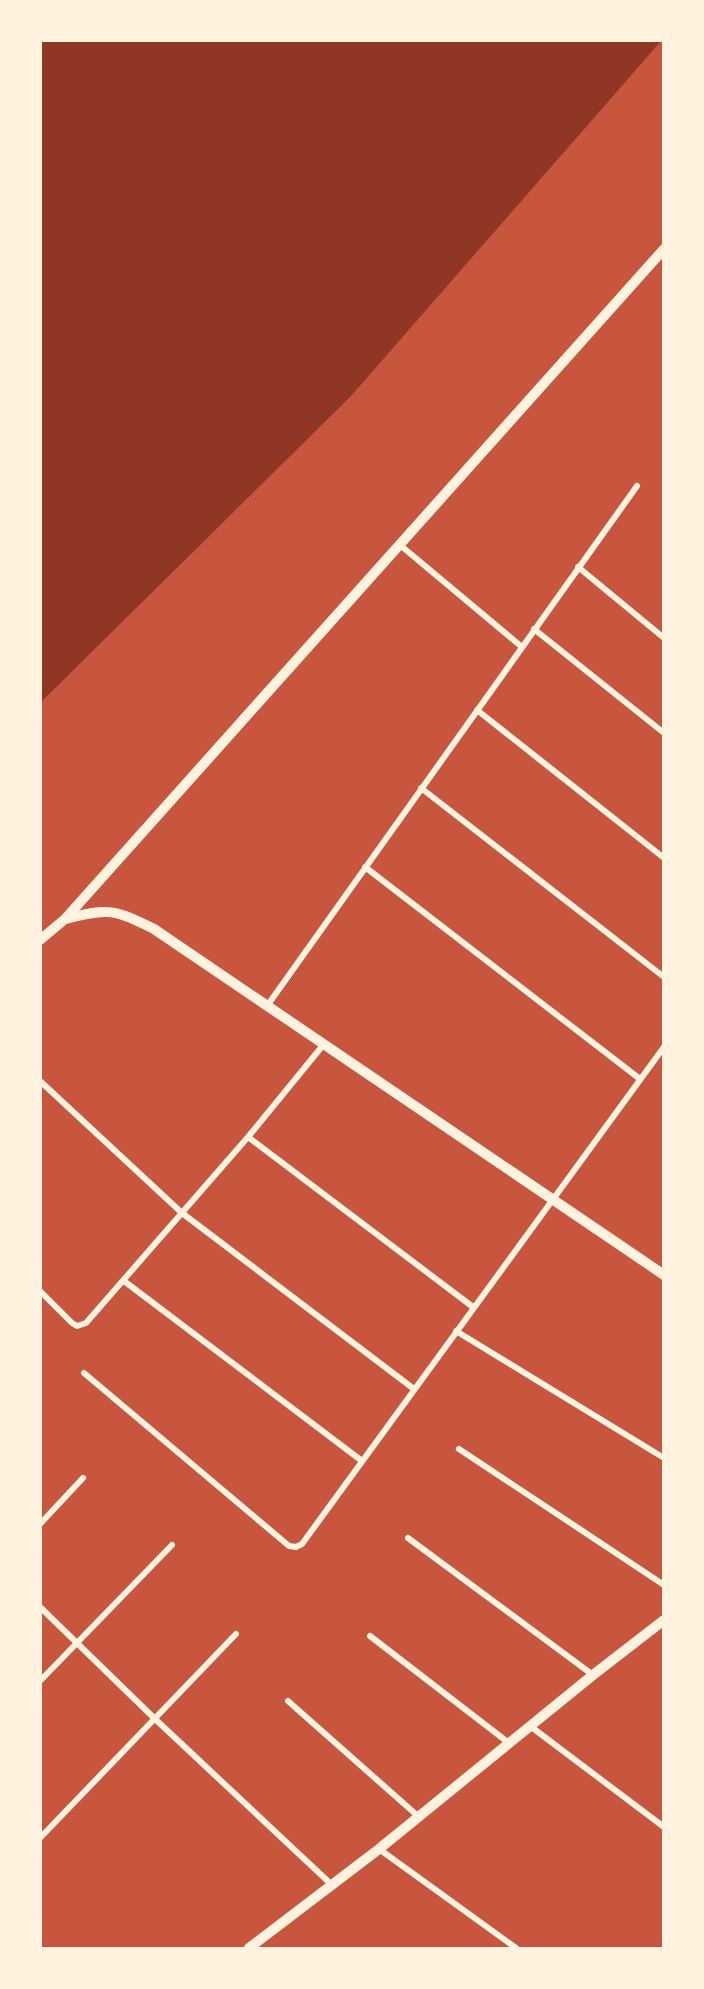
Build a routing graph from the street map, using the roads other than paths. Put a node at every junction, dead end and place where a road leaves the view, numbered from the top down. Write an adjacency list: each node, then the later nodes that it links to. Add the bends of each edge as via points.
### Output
1 (663, 249): 3 (street)
2 (637, 486): 4 (street)
3 (400, 545): 7 (street); 13 (street)
4 (579, 567): 5 (street); 6 (street)
5 (534, 629): 7 (street); 9 (street)
6 (663, 638)
7 (522, 647): 8 (street)
8 (477, 710): 10 (street); 11 (street)
9 (663, 733)
10 (422, 788): 12 (street); 15 (street)
11 (663, 858)
12 (365, 867): 16 (street); 19 (street)
13 (65, 919): 14 (street); 16 (street, via 94,911 121,913 154,929)
14 (40, 940)
15 (663, 976)
16 (267, 1006): 17 (street)
17 (324, 1044): 21 (street); 22 (street)
18 (663, 1047): 19 (street)
19 (640, 1079): 22 (street)
20 (40, 1081): 23 (street)
21 (248, 1137): 23 (street); 27 (street)
22 (552, 1199): 24 (street); 27 (street)
23 (182, 1213): 25 (street); 30 (street)
24 (663, 1275)
25 (124, 1281): 26 (street, via 81,1326 72,1323); 33 (street)
26 (40, 1291)
27 (473, 1307): 28 (street)
28 (456, 1331): 30 (street); 32 (street)
29 (84, 1372): 33 (street, via 293,1548 302,1544)
30 (414, 1389): 33 (street)
31 (459, 1449): 38 (street)
32 (663, 1458)
33 (362, 1461)
34 (83, 1478): 35 (street)
35 (40, 1524)
36 (408, 1538): 44 (street)
37 (172, 1545): 43 (street)
38 (663, 1585)
39 (40, 1607): 43 (street)
40 (663, 1623): 44 (street)
41 (236, 1634): 47 (street)
42 (370, 1636): 49 (street)
43 (78, 1643): 45 (street); 47 (street)
44 (592, 1676): 48 (street)
45 (40, 1681)
46 (288, 1701): 50 (street)
47 (154, 1718): 52 (street); 54 (street)
48 (530, 1726): 49 (street); 51 (street)
49 (509, 1743): 50 (street)
50 (419, 1817): 53 (street)
51 (663, 1827)
52 (40, 1838)
53 (379, 1849): 54 (street); 56 (street)
54 (332, 1885): 55 (street)
55 (250, 1948)
56 (516, 1948)

